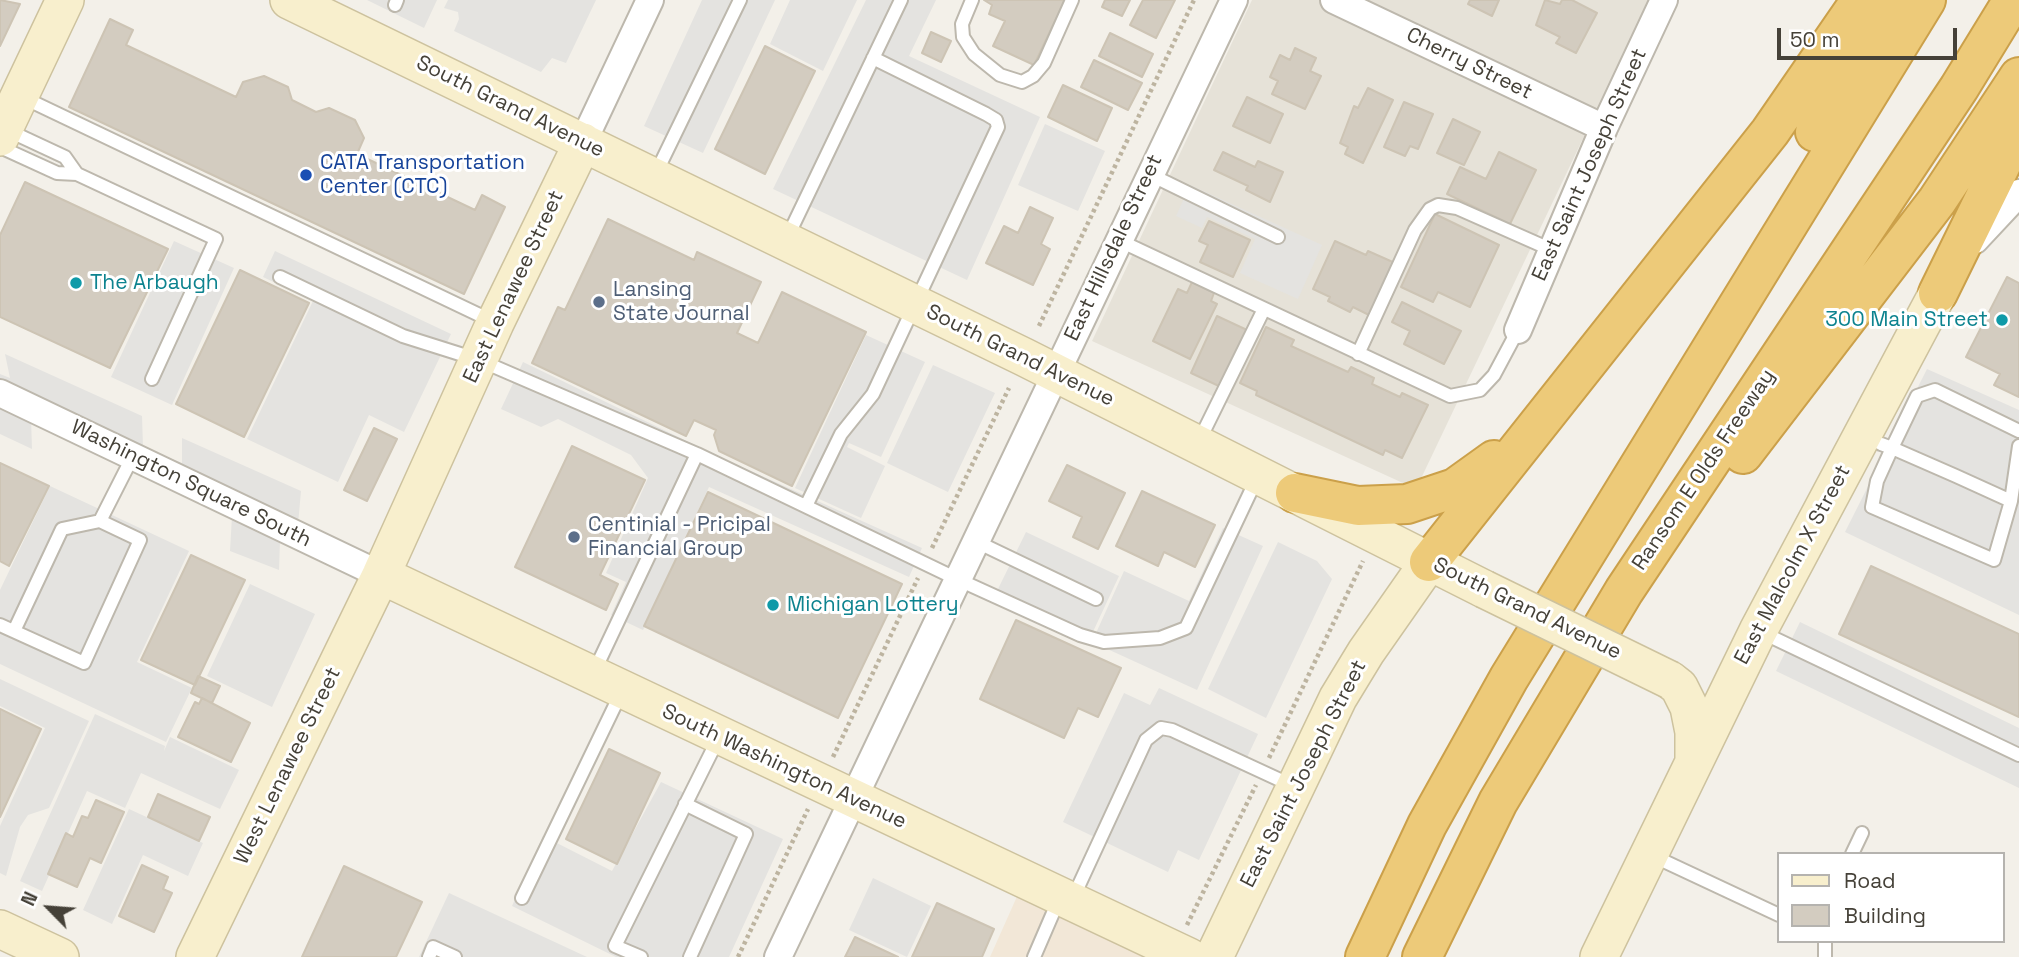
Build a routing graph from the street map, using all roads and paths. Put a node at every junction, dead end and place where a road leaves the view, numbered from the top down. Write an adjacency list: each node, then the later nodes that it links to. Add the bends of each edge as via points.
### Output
1 (65, 0): 18 (street)
2 (650, 0): 22 (street, East Lenawee Street)
3 (740, 0): 25 (lane)
4 (901, 0): 16 (lane)
5 (972, 0): 6 (lane, via 962,24 963,37 974,54 992,68 1022,82 1044,63)
6 (1072, 0)
7 (1194, 0): 36 (path)
8 (1234, 0): 24 (street, East Hillsdale Street)
9 (1334, 0): 19 (street, Cherry Street)
10 (1664, 0): 19 (street, East Saint Joseph Street)
11 (1861, 0): 37 (highway, via 1762,142)
12 (1890, 0): 56 (highway, via 1671,380)
13 (1926, 0): 56 (highway)
14 (2013, 0): 72 (highway, Ransom E Olds Freeway, via 1624,591)
15 (306, 4): 22 (street, South Grand Avenue)
16 (873, 58): 29 (lane); 33 (lane, via 986,114 998,127)
17 (2019, 77): 72 (highway, via 1944,191 1742,455)
18 (20, 96): 21 (street); 35 (lane)
19 (1604, 128): 30 (street, East Saint Joseph Street)
20 (2019, 128): 32 (highway)
21 (1, 137): 23 (lane, via 57,173); 23 (lane, via 65,158)
22 (583, 142): 25 (street, South Grand Avenue); 35 (street, East Lenawee Street)
23 (77, 174): 42 (lane, via 216,239)
24 (1149, 174): 27 (lane); 28 (street, East Hillsdale Street)
25 (654, 177): 29 (street, South Grand Avenue)
26 (2019, 193): 32 (street, East Malcolm X Street, via 1977,237)
27 (1278, 237)
28 (1118, 239): 34 (lane); 41 (street, East Hillsdale Street)
29 (786, 241): 33 (street, South Grand Avenue)
30 (1552, 250): 38 (street, East Saint Joseph Street); 39 (lane, via 1457,208 1438,205 1430,209 1415,230)
31 (280, 277): 40 (lane, via 403,336)
32 (1938, 293): 46 (street, East Malcolm X Street)
33 (916, 305): 41 (street, South Grand Avenue); 54 (lane, via 873,394 841,434)
34 (1264, 309): 39 (lane); 47 (lane)
35 (495, 323): 40 (street, East Lenawee Street)
36 (1039, 326)
37 (1612, 328): 52 (highway, via 1503,451 1455,488 1423,501 1388,507); 59 (highway)
38 (1518, 330): 39 (lane, via 1494,375 1480,390 1450,396)
39 (1358, 354)
40 (479, 360): 49 (lane); 60 (street, East Lenawee Street)
41 (1055, 373): 47 (street, South Grand Avenue); 57 (street, East Hillsdale Street)
42 (152, 379)
43 (1009, 388): 58 (path)
44 (0, 393): 50 (street, Washington Square South)
45 (2019, 431): 46 (lane, via 1935,390 1917,396)
46 (1877, 441): 53 (lane); 53 (lane, via 1872,507 1943,541 1994,560); 65 (street, East Malcolm X Street)
47 (1197, 444): 51 (street, South Grand Avenue)
48 (2019, 446): 53 (lane)
49 (697, 454): 54 (lane); 66 (lane)
50 (133, 456): 55 (lane); 60 (street, Washington Square South)
51 (1258, 475): 52 (street, South Grand Avenue); 61 (lane, via 1194,616 1186,628 1173,635 1120,642 1091,639)
52 (1295, 493): 59 (street, South Grand Avenue, via 1383,539)
53 (2011, 502)
54 (806, 506): 58 (lane)
55 (100, 521): 64 (lane, via 62,529); 64 (lane, via 140,540 83,663)
56 (1596, 537): 74 (highway, via 1494,702)
57 (975, 541): 61 (street, East Hillsdale Street); 62 (lane)
58 (925, 564): 61 (lane); 71 (path)
59 (1422, 571): 69 (street, South Grand Avenue, bridge, via 1483,589 1671,680 1689,707); 70 (street, East Saint Joseph Street, via 1338,698)
60 (381, 575): 66 (street, South Washington Avenue); 84 (street, West Lenawee Street)
61 (957, 579): 71 (street, East Hillsdale Street)
62 (1096, 599)
63 (0, 625): 64 (lane)
64 (14, 631)
65 (1758, 631): 68 (lane); 69 (street, East Malcolm X Street)
66 (608, 683): 67 (street, South Washington Avenue); 78 (lane)
67 (720, 736): 71 (street, South Washington Avenue); 73 (lane)
68 (2019, 755)
69 (1694, 760): 77 (street, East Malcolm X Street)
70 (1294, 786): 79 (lane, via 1161,728 1151,733); 92 (street, East Saint Joseph Street)
71 (836, 792): 79 (street, South Washington Avenue); 88 (path); 89 (street, East Hillsdale Street)
72 (1498, 802): 95 (highway, Ransom E Olds Freeway)
73 (685, 804): 86 (lane, via 615,946); 87 (lane, via 746,834)
74 (1427, 825): 93 (highway); 94 (highway)
75 (1862, 833): 76 (lane)
76 (1853, 852)
77 (1649, 855): 80 (lane); 96 (street, East Malcolm X Street)
78 (522, 898)
79 (1066, 899): 90 (lane); 91 (street, South Washington Avenue)
80 (1778, 915)
81 (0, 929): 83 (street)
82 (431, 952): 85 (lane)
83 (60, 957)
84 (195, 957)
85 (455, 957)
86 (641, 957)
87 (690, 957)
88 (738, 957)
89 (778, 957)
90 (1034, 957)
91 (1189, 957)
92 (1214, 957)
93 (1355, 957)
94 (1365, 957)
95 (1422, 957)
96 (1599, 957)

